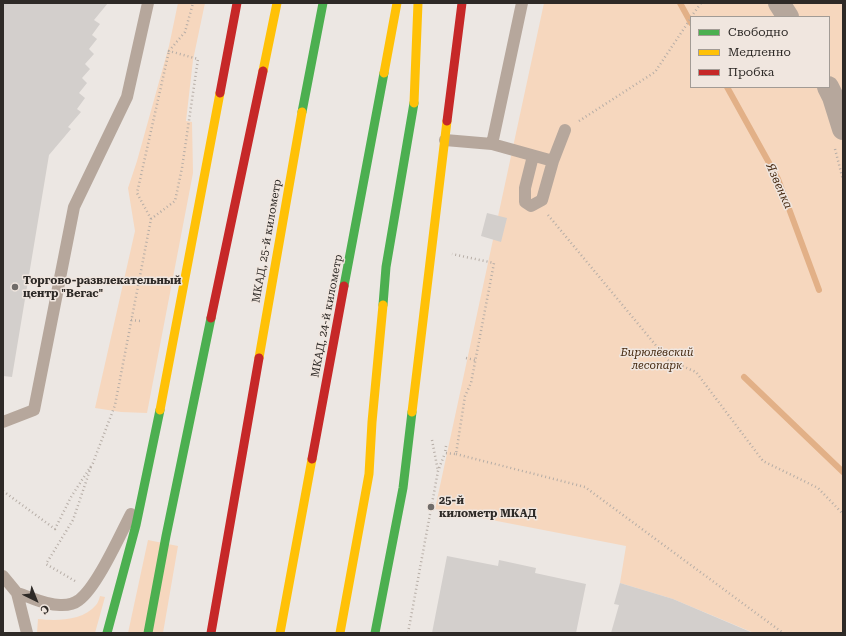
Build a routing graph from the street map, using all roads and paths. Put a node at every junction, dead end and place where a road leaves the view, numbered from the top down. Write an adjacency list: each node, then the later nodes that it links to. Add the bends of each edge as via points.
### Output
1 (148, 3): 30 (lane, via 127,96 74,207 34,410)
2 (193, 3): 15 (path, via 186,32)
3 (237, 3): 36 (main road)
4 (276, 3): 43 (main road)
5 (323, 3): 44 (main road, МКАД, 25-й километр)
6 (397, 3): 45 (main road, МКАД, 24-й километр)
7 (418, 3): 46 (main road, via 414,102 386,267 369,474)
8 (462, 3): 19 (main road)
9 (522, 3): 20 (lane)
10 (701, 3): 12 (path)
11 (779, 3): 13 (street)
12 (692, 16)
13 (787, 16)
14 (690, 19): 18 (path, via 654,72)
15 (169, 51): 24 (path, via 137,193); 24 (path, via 198,59 175,201)
16 (828, 88): 17 (street)
17 (843, 129)
18 (565, 130): 22 (lane)
19 (445, 140): 20 (lane); 47 (main road, via 403,488)
20 (492, 144): 21 (lane)
21 (533, 156): 22 (lane); 23 (lane, via 525,188 526,202 532,206)
22 (553, 161): 23 (lane)
23 (542, 200): 37 (path, via 548,216 668,360 696,372 763,460 818,488)
24 (151, 219): 26 (path)
25 (453, 247): 29 (path, via 452,254 494,263)
26 (131, 320): 27 (path); 34 (path, via 115,405)
27 (141, 321)
28 (466, 358): 29 (path)
29 (475, 360): 33 (path, via 465,396)
30 (3, 422)
31 (446, 446): 32 (path)
32 (445, 453): 33 (path); 48 (path, via 438,471)
33 (456, 454): 49 (path, via 586,487)
34 (93, 463): 35 (path, via 71,497 55,529); 39 (path, via 73,520 46,564)
35 (3, 491)
36 (143, 491): 39 (lane); 42 (main road)
37 (843, 514)
38 (3, 576): 40 (lane)
39 (89, 589): 40 (lane, via 80,600 61,606)
40 (17, 593): 41 (lane)
41 (27, 633)
42 (106, 633)
43 (148, 633)
44 (211, 633)
45 (280, 633)
46 (340, 633)
47 (375, 633)
48 (408, 633)
49 (783, 633)

